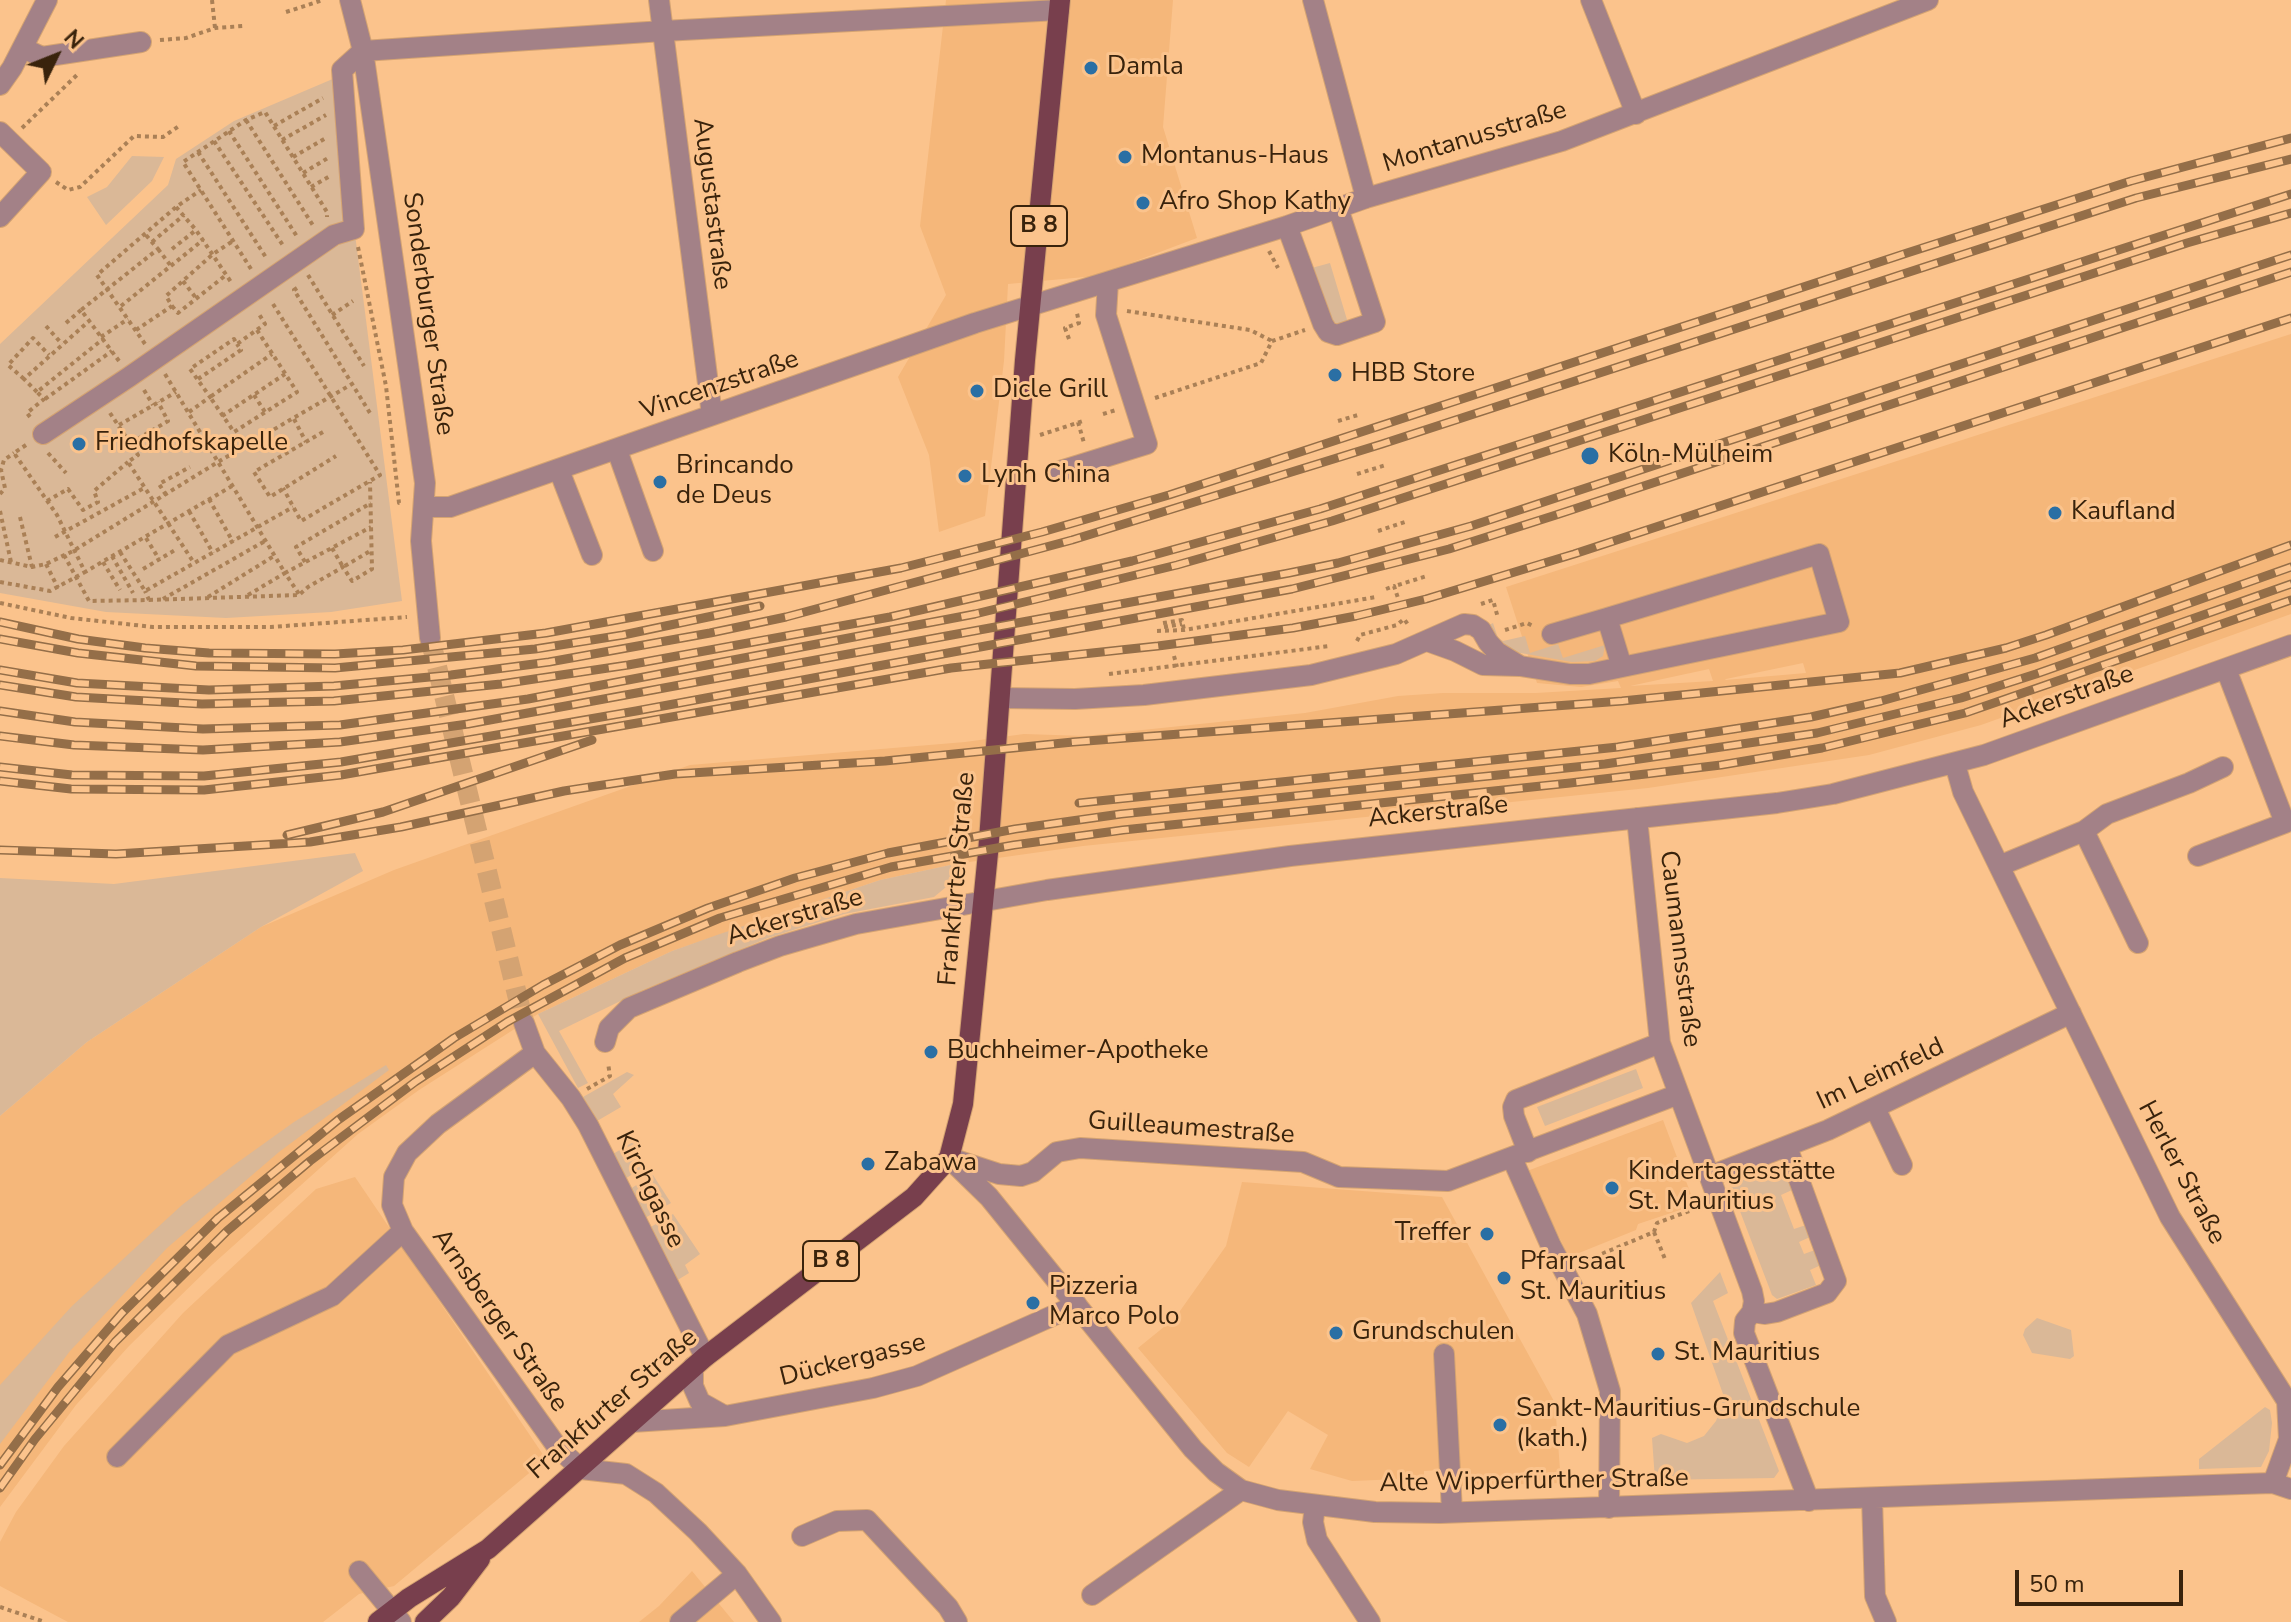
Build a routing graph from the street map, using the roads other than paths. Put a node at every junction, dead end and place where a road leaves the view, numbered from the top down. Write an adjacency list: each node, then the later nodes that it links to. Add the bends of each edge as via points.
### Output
1 (350, 0): 11 (street, Sonderburger Straße)
2 (659, 0): 8 (street, Augustastraße)
3 (1313, 0): 15 (street)
4 (1591, 0): 13 (street)
5 (1928, 0): 13 (street, Montanusstraße)
6 (45, 1): 10 (street)
7 (1060, 5): 8 (street); 20 (main road, Frankfurter Straße / B 8)
8 (663, 31): 11 (street); 21 (street, Augustastraße)
9 (141, 42): 10 (street, via 42,57)
10 (23, 48): 12 (street)
11 (363, 51): 22 (street, via 342,70 354,229 299,259); 26 (street, Sonderburger Straße)
12 (0, 85)
13 (1636, 114): 15 (street, Montanusstraße)
14 (4, 136): 17 (street, via 41,172)
15 (1366, 198): 16 (street, Montanusstraße)
16 (1338, 208): 18 (street, Montanusstraße); 18 (street, via 1375,322 1337,335 1328,332)
17 (0, 217)
18 (1287, 226): 19 (street, Montanusstraße)
19 (1108, 282): 20 (street, Montanusstraße); 25 (street, via 1106,315 1147,444)
20 (1031, 306): 21 (street, Vincenzstraße); 37 (main road, Frankfurter Straße / B 8)
21 (712, 415): 23 (street, Vincenzstraße)
22 (40, 436)
23 (617, 450): 24 (street, Vincenzstraße); 27 (street)
24 (559, 470): 26 (street, Vincenzstraße, via 450,507); 28 (street)
25 (1060, 471)
26 (426, 507): 32 (street, Sonderburger Straße, via 421,541)
27 (653, 551)
28 (592, 555)
29 (1607, 618): 30 (street); 35 (street); 35 (street, via 1819,554 1839,622)
30 (1552, 634)
31 (1419, 635): 34 (street, via 1483,665); 34 (street, via 1476,615 1497,652); 37 (street, via 1396,654 1239,686 1075,699)
32 (430, 638)
33 (2291, 645): 36 (street, Ackerstraße)
34 (1520, 666): 35 (street, via 1570,674)
35 (1622, 667)
36 (2226, 669): 38 (street, Ackerstraße); 42 (street, via 2285,823)
37 (1001, 698): 44 (main road, Frankfurter Straße / B 8)
38 (1955, 764): 40 (street, Ackerstraße, via 1805,799); 43 (street, Herler Straße)
39 (2223, 767): 41 (street, via 2107,814)
40 (1637, 818): 44 (street, Ackerstraße, via 1290,856); 49 (street, Caumannsstraße)
41 (2084, 831): 43 (street); 45 (street)
42 (2198, 856)
43 (1999, 866): 46 (street, Herler Straße)
44 (983, 902): 48 (street, Ackerstraße, via 868,922 780,946 629,1008 609,1028); 55 (main road, Frankfurter Straße / B 8, via 963,1104)
45 (2138, 943)
46 (2071, 1013): 52 (street, Im Leimfeld); 63 (street, Herler Straße, via 2170,1217)
47 (524, 1023): 50 (street)
48 (605, 1042)
49 (1660, 1043): 51 (street, Caumannsstraße); 54 (street, via 1516,1100)
50 (535, 1053): 58 (street, Arnsberger Straße, via 407,1153 394,1177 392,1205); 62 (street, Kirchgasse, via 588,1125)
51 (1679, 1094): 54 (street, Guilleaumestraße); 57 (street, Caumannsstraße)
52 (1875, 1108): 53 (street, Im Leimfeld); 56 (street)
53 (1787, 1147): 57 (street, Im Leimfeld); 60 (street, via 1836,1281 1827,1293 1777,1312)
54 (1520, 1155): 55 (street, Guilleaumestraße, via 1436,1182 1339,1177 1303,1162 1080,1148 1057,1152 1021,1176); 73 (street, via 1563,1270 1587,1314 1610,1391)
55 (949, 1158): 59 (street, Alte Wipperfürther Straße, via 989,1197); 62 (main road, Frankfurter Straße / B 8, via 914,1197)
56 (1902, 1165)
57 (1710, 1176): 60 (street, Caumannsstraße, via 1752,1291)
58 (403, 1231): 66 (street, via 332,1296 228,1345); 67 (street, Arnsberger Straße, via 550,1438)
59 (1077, 1305): 64 (street, Dückergasse, via 917,1376); 69 (street, Alte Wipperfürther Straße, via 1193,1449)
60 (1752, 1312): 71 (street, Caumannsstraße, via 1744,1333)
61 (1444, 1354): 74 (street)
62 (699, 1362): 64 (street, via 693,1386 700,1402); 65 (main road, Frankfurter Straße / B 8)
63 (2289, 1400): 68 (street, Herler Straße)
64 (725, 1416): 65 (street, Dückergasse)
65 (632, 1422): 67 (main road, Frankfurter Straße / B 8)
66 (117, 1457)
67 (581, 1469): 76 (main road, Frankfurter Straße / B 8); 78 (street, via 626,1474 640,1481)
68 (2282, 1486): 70 (street, Alte Wipperfürther Straße)
69 (1241, 1490): 72 (street, Alte Wipperfürther Straße); 79 (street)
70 (1872, 1498): 71 (street, Alte Wipperfürther Straße); 86 (street, via 1875,1596)
71 (1809, 1501): 73 (street, Alte Wipperfürther Straße)
72 (1315, 1506): 74 (street, Alte Wipperfürther Straße); 85 (street, via 1317,1540)
73 (1609, 1508): 74 (street, Alte Wipperfürther Straße)
74 (1452, 1512)
75 (802, 1536): 84 (street, via 837,1521 867,1520)
76 (488, 1549): 80 (main road, Frankfurter Straße / B 8); 81 (main road, Frankfurter Straße / B 8)
77 (359, 1571): 80 (street)
78 (737, 1574): 82 (street); 83 (street)
79 (1092, 1595)
80 (390, 1618)
81 (425, 1622)
82 (680, 1622)
83 (771, 1622)
84 (957, 1622)
85 (1370, 1622)
86 (1885, 1622)

